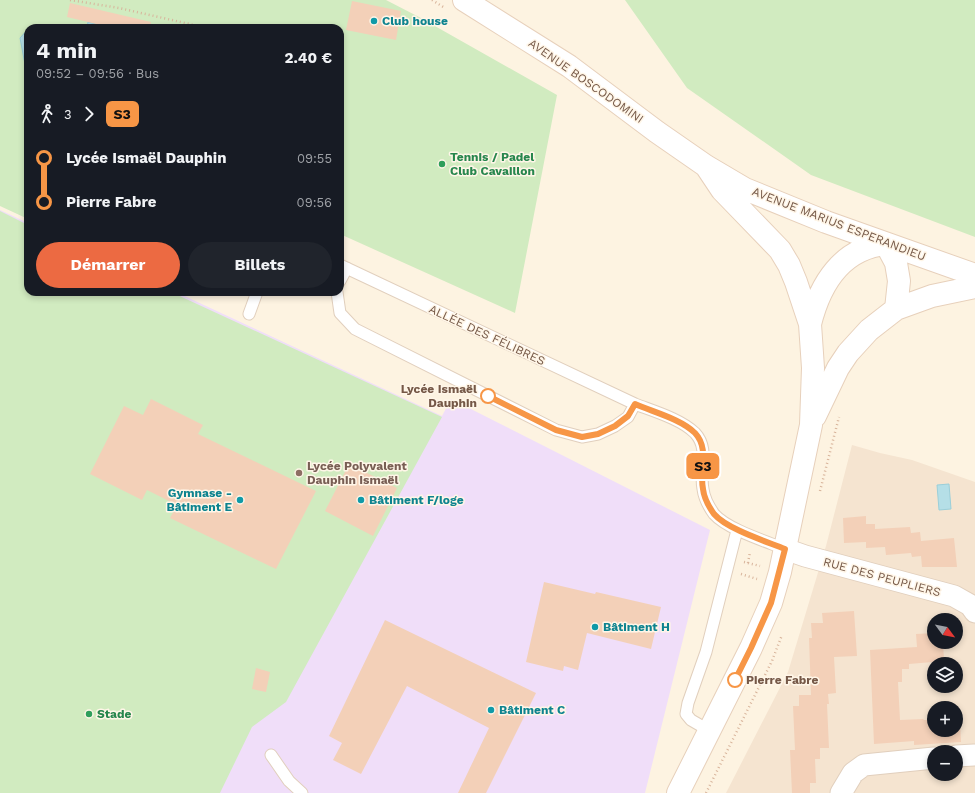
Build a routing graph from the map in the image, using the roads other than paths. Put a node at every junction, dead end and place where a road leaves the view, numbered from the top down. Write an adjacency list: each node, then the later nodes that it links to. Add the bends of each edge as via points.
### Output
1 (464, 0): 2 (street, AVENUE BOSCODOMINI, via 569,66)
2 (706, 166): 3 (street, AVENUE MARIUS ESPERANDIEU, via 746,189 780,204); 11 (street, via 722,190 780,250 796,282)
3 (886, 244): 5 (street, AVENUE MARIUS ESPERANDIEU); 9 (street, via 896,262 899,281); 11 (street, via 873,245 857,251 836,269 819,294)
4 (344, 267): 12 (lane, ALLÉE DES FÉLIBRES)
5 (975, 275)
6 (975, 287): 9 (street, via 932,296)
7 (256, 296): 10 (lane)
8 (338, 296): 12 (lane, via 340,312 355,329 556,430 582,437 598,434 628,416)
9 (896, 309): 13 (street, via 870,330 848,353 838,368)
10 (249, 314)
11 (810, 324): 13 (street, via 813,368)
12 (635, 404): 14 (lane, ALLÉE DES FÉLIBRES, via 677,421 696,434 704,456 703,489 708,505 725,524)
13 (811, 426): 15 (street)
14 (737, 530): 15 (lane, ALLÉE DES FÉLIBRES); 17 (lane, via 706,652 686,714 691,720)
15 (785, 549): 16 (street, RUE DES PEUPLIERS, via 954,596 970,605); 17 (street, via 762,625)
16 (975, 612)
17 (710, 731): 21 (street)
18 (270, 755): 20 (lane, via 289,781)
19 (927, 759): 22 (street, via 864,765 853,773)
20 (302, 793)
21 (678, 793)
22 (841, 793)

